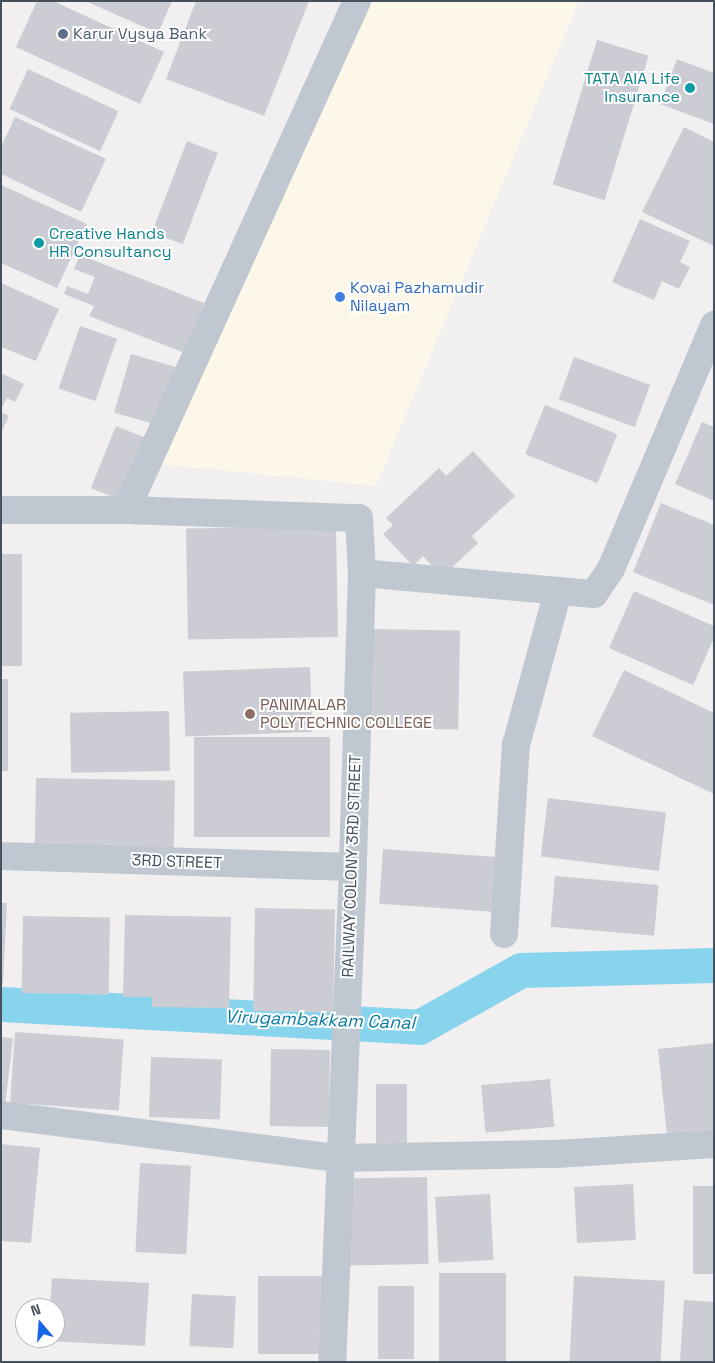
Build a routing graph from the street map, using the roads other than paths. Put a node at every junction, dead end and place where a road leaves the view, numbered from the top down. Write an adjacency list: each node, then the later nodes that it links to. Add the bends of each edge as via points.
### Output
1 (357, 1): 4 (street)
2 (714, 326): 6 (street, via 611,570 594,594)
3 (1, 510): 4 (street)
4 (126, 510): 5 (street, RAILWAY COLONY 3RD STREET, via 359,518)
5 (362, 573): 6 (street); 8 (street, RAILWAY COLONY 3RD STREET)
6 (558, 591): 9 (street, via 516,745)
7 (1, 856): 8 (street, 3RD STREET)
8 (353, 867): 12 (street, RAILWAY COLONY 3RD STREET)
9 (504, 934)
10 (1, 1115): 12 (street)
11 (714, 1144): 12 (street, via 557,1154)
12 (339, 1158): 13 (street)
13 (332, 1362)

